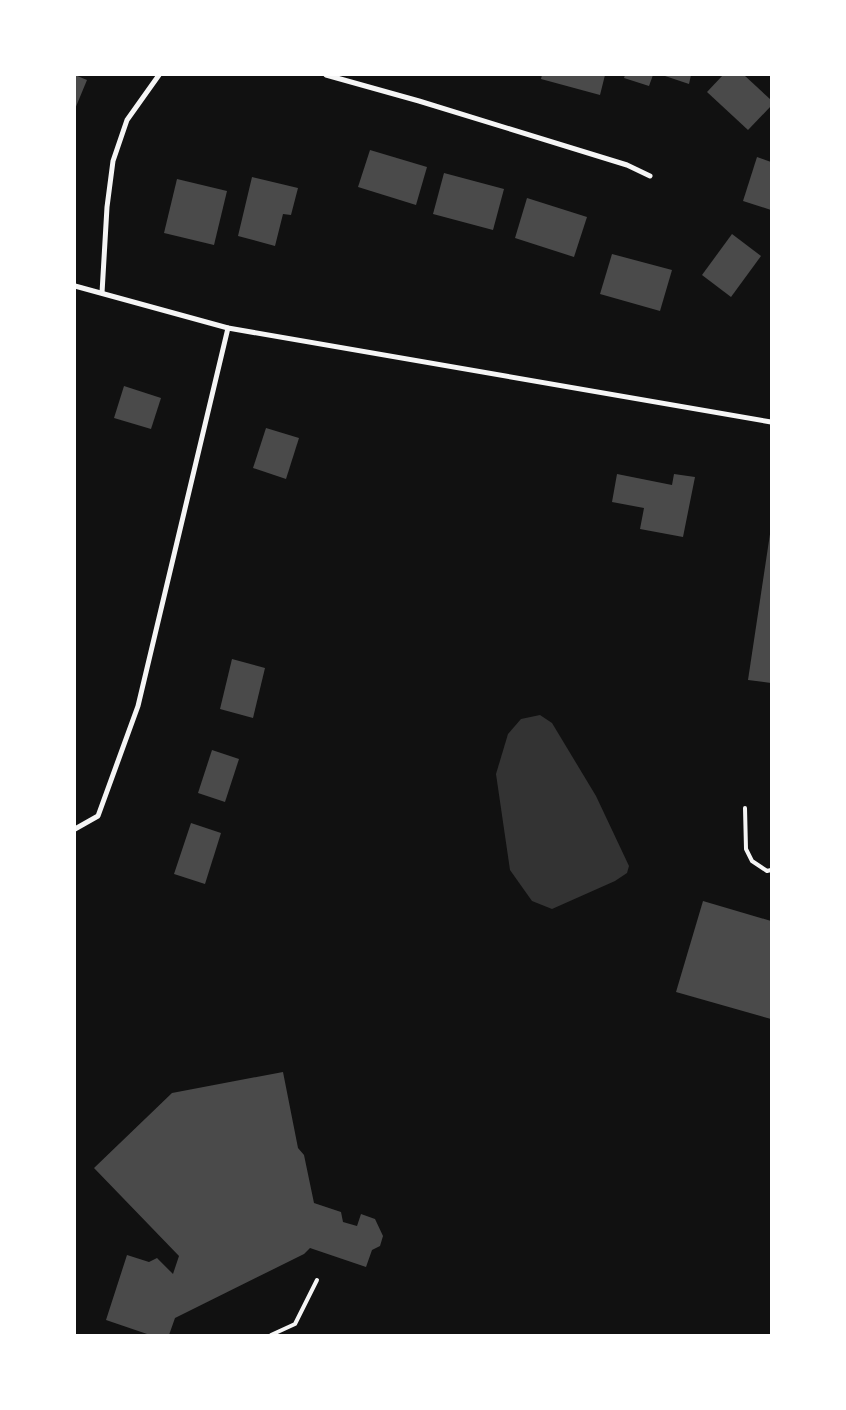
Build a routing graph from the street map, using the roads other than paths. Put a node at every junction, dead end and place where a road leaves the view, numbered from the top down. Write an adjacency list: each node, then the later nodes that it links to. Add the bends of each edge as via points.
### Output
1 (158, 75): 5 (street, via 127,120 113,161)
2 (326, 75): 3 (street, via 618,162)
3 (650, 176)
4 (75, 286): 5 (street)
5 (102, 293): 6 (street)
6 (228, 328): 7 (street); 9 (street, via 138,706 98,816)
7 (771, 422)
8 (744, 808): 10 (lane, via 746,849 752,861)
9 (75, 829)
10 (771, 870)
11 (317, 1280): 12 (lane, via 295,1324)
12 (271, 1335)

